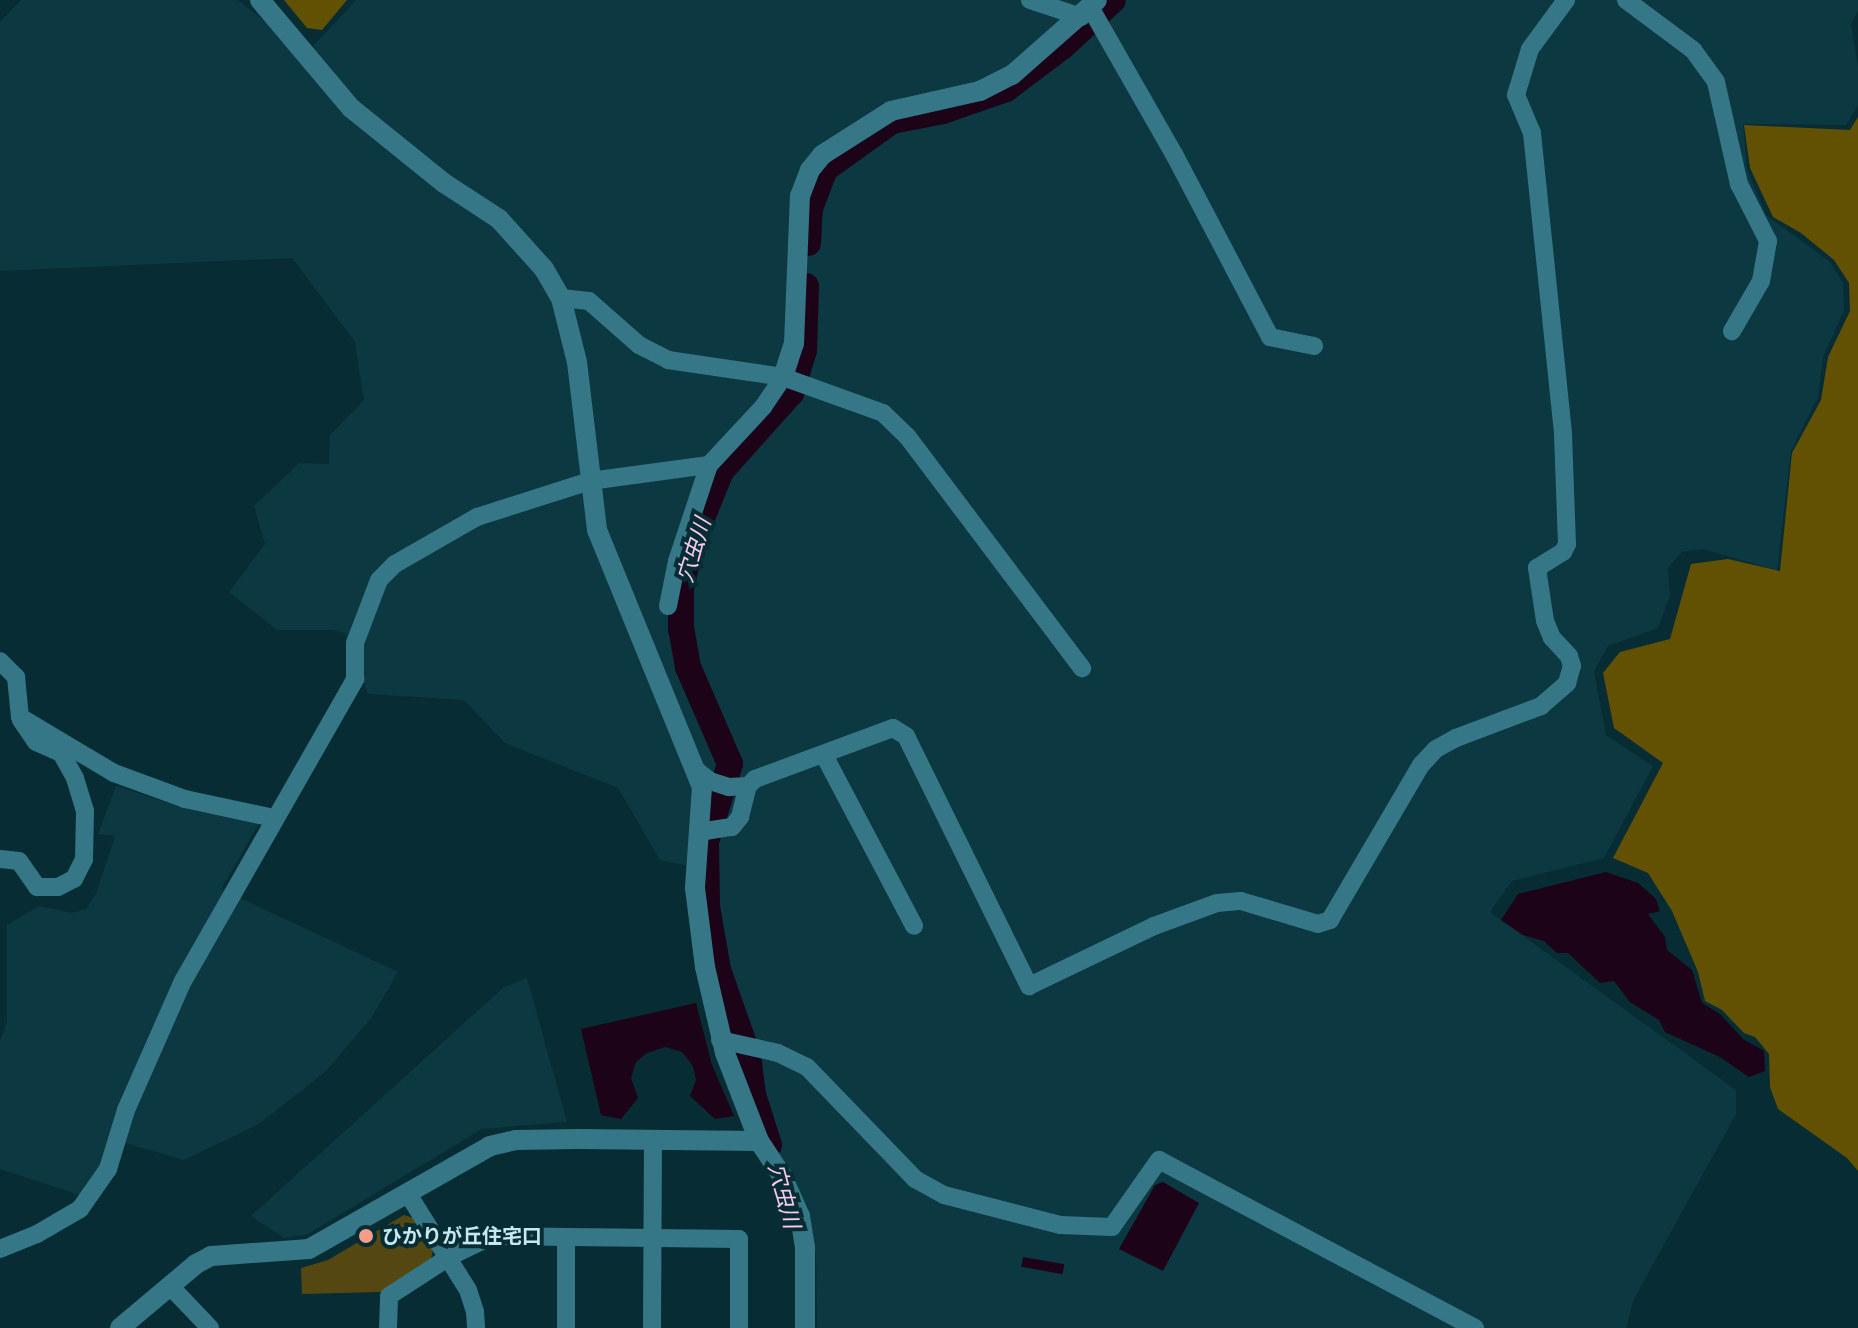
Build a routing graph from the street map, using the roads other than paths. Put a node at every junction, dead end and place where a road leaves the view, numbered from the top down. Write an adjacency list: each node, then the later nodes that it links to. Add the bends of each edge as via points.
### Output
1 (260, 0): 6 (street, via 351,108 444,183 499,219 544,269)
2 (1030, 0): 5 (street)
3 (1566, 0): 16 (street, via 1530,49 1516,95 1532,133 1563,433 1567,544 1537,568 1545,621 1572,666 1567,683 1541,706 1456,738 1429,757 1330,920 1318,924 1241,901 1217,903 1154,926 1029,986 906,736 893,728)
4 (1626, 0): 7 (street, via 1693,50 1716,82 1739,184 1768,241 1761,281)
5 (1090, 8): 8 (street, via 1270,337); 9 (street, via 1012,75 980,91 891,111 822,155 800,196 794,344)
6 (561, 298): 9 (street, via 589,301 639,345 668,360); 11 (street, via 577,362)
7 (1732, 331)
8 (1314, 346)
9 (783, 377): 10 (street, via 763,407); 14 (street, via 883,413 907,436)
10 (709, 465): 11 (street); 12 (street)
11 (590, 481): 17 (street, via 597,530); 19 (street, via 477,517 395,564 379,580 355,643 355,679)
12 (668, 606)
13 (0, 661): 15 (street, via 16,677)
14 (1082, 668)
15 (20, 717): 19 (street, via 140,785); 21 (street, via 36,742 61,753 75,778 85,811 84,859 74,879 58,887 37,887 19,861)
16 (824, 755): 18 (street); 22 (street)
17 (696, 770): 18 (street, via 719,784); 20 (street, via 702,787)
18 (748, 786): 20 (street, via 732,827)
19 (274, 818): 29 (street, via 183,981 94,1192 80,1209)
20 (699, 832): 23 (street, via 698,921)
21 (0, 859)
22 (914, 926)
23 (720, 1040): 25 (street); 40 (street, via 778,1053 807,1067 915,1179 944,1195 1060,1225 1112,1227 1159,1160)
24 (653, 1140): 25 (street); 26 (street, via 516,1140 490,1146); 28 (street)
25 (759, 1141): 39 (street, via 800,1216)
26 (408, 1194): 30 (street); 31 (street, via 309,1249 211,1256)
27 (566, 1237): 28 (street); 30 (street, via 492,1236); 36 (street)
28 (653, 1238): 37 (street); 38 (street, via 739,1239)
29 (0, 1249)
30 (449, 1257): 34 (street, via 389,1296); 35 (street, via 468,1290)
31 (170, 1286): 32 (street); 33 (street)
32 (120, 1328)
33 (210, 1328)
34 (388, 1328)
35 (476, 1328)
36 (566, 1328)
37 (652, 1328)
38 (739, 1328)
39 (805, 1328)
40 (1475, 1328)

